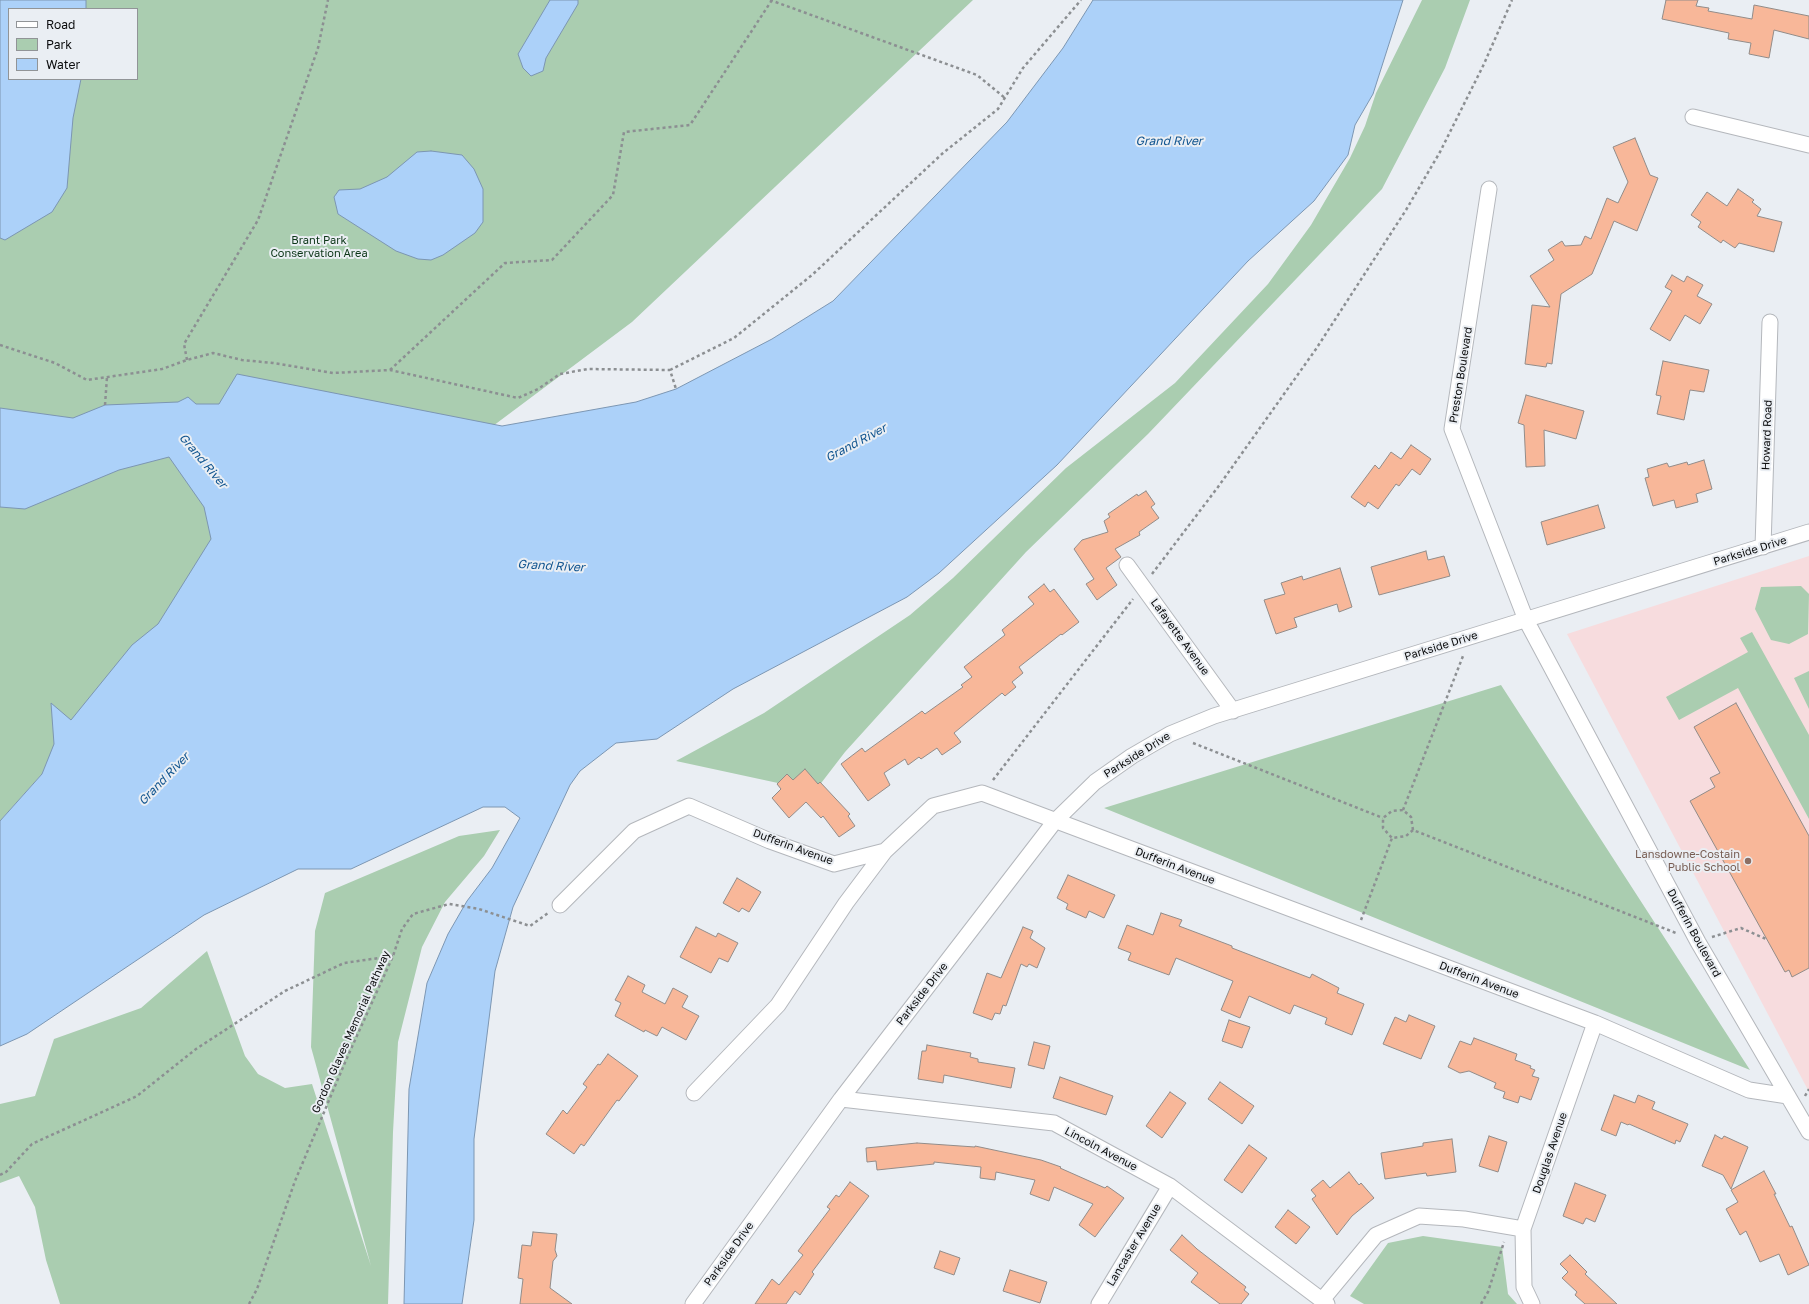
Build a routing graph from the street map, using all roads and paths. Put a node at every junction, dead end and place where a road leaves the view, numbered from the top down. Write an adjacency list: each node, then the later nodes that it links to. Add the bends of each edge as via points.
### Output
1 (328, 0): 11 (path, via 318,48 258,220 184,344)
2 (771, 0): 5 (path, via 977,75); 12 (path, via 690,125 624,132 613,195 552,260 505,263)
3 (1081, 0): 5 (path, via 1023,68)
4 (1512, 0): 20 (path, via 1450,132 1406,210 1316,349 1218,487)
5 (1005, 98): 13 (path, via 998,109 943,153 800,284 734,338)
6 (1693, 118): 7 (street)
7 (1809, 145)
8 (1488, 189): 21 (street, Preston Boulevard, via 1452,429)
9 (1770, 322): 18 (street, Howard Road)
10 (0, 345): 14 (path, via 55,363 87,380)
11 (187, 360): 12 (path, via 213,354 332,373); 14 (path, via 162,369)
12 (390, 370): 13 (path, via 518,398 538,389 560,374 588,369)
13 (670, 370): 15 (path)
14 (107, 377): 16 (path)
15 (676, 389)
16 (104, 405)
17 (1809, 532): 18 (street, Parkside Drive)
18 (1763, 547): 21 (street, Parkside Drive)
19 (1127, 565): 20 (street, Lafayette Avenue)
20 (1143, 586): 23 (street, Lafayette Avenue); 25 (path)
21 (1526, 620): 22 (street, Parkside Drive); 35 (street, Dufferin Boulevard)
22 (1470, 638): 23 (street, Parkside Drive); 26 (path)
23 (1233, 710): 24 (street, Parkside Drive)
24 (1170, 734): 27 (path); 28 (street, Parkside Drive, via 1095,782)
25 (982, 793): 28 (street, Dufferin Avenue); 31 (street, Dufferin Avenue, via 933,806)
26 (1403, 810): 27 (path, via 1392,811); 29 (path, via 1411,817)
27 (1383, 818): 30 (path, via 1383,828)
28 (1055, 821): 33 (street, Dufferin Avenue); 40 (street, Parkside Drive)
29 (1413, 830): 30 (path, via 1406,836); 35 (path)
30 (1392, 838): 33 (path)
31 (885, 851): 32 (street, Dufferin Avenue, via 834,864 770,841 689,806 634,830); 38 (street, via 846,903 778,1005)
32 (560, 905): 36 (path, Gordon Glaves Memorial Pathway, via 530,926 479,910 449,904 413,914 402,929)
33 (1355, 934): 37 (street, Dufferin Avenue)
34 (1766, 938): 35 (path, via 1741,928)
35 (1698, 942): 39 (street, Dufferin Boulevard)
36 (393, 956): 42 (path, via 344,963 285,991 196,1050 136,1096 32,1144 6,1172); 46 (path, Gordon Glaves Memorial Pathway, via 298,1174 257,1289)
37 (1595, 1024): 39 (street, Dufferin Avenue, via 1750,1090); 44 (street, Douglas Avenue)
38 (694, 1093)
39 (1788, 1096): 41 (street)
40 (841, 1099): 43 (street, Lincoln Avenue, via 1054,1123); 47 (street, Parkside Drive)
41 (1809, 1132)
42 (0, 1175)
43 (1170, 1186): 45 (street, Lincoln Avenue); 48 (street, Lancaster Avenue)
44 (1518, 1228): 45 (street, Lincoln Avenue, via 1464,1219 1419,1216 1376,1235); 49 (path, via 1502,1247 1488,1292); 50 (street, Douglas Avenue, via 1524,1286)
45 (1325, 1302)
46 (249, 1304)
47 (693, 1304)
48 (1099, 1304)
49 (1481, 1304)
50 (1532, 1304)

